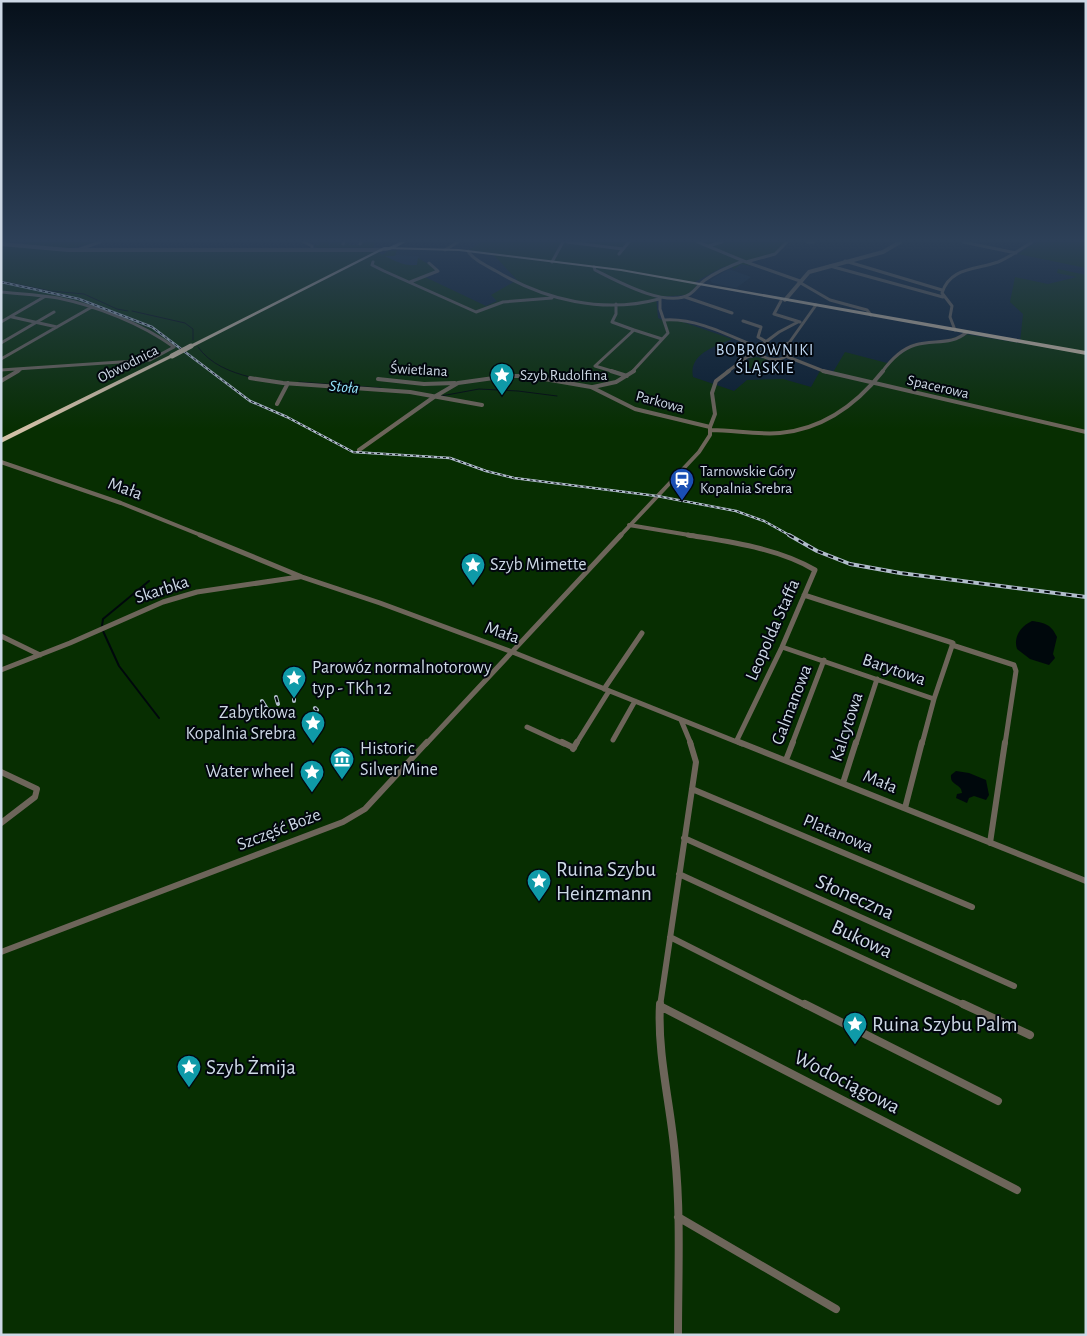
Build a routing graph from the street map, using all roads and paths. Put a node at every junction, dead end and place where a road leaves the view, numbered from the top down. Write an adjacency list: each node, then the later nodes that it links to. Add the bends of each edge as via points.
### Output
1 (32, 304): 18 (street)
2 (70, 304): 14 (street)
3 (274, 304): 57 (highway, Obwodnica, bridge)
4 (459, 304): 5 (street, via 476,312)
5 (490, 304)
6 (616, 304): 25 (street, via 612,322)
7 (660, 304): 19 (street, via 660,314)
8 (708, 304): 16 (street)
9 (780, 304): 23 (street, via 774,314)
10 (812, 304): 13 (highway)
11 (847, 304): 17 (street, via 867,310)
12 (950, 304): 27 (street, via 950,317)
13 (816, 305): 17 (highway); 23 (street)
14 (89, 309): 24 (street); 43 (street, via 151,331 174,348 150,360)
15 (54, 312): 22 (street)
16 (732, 313)
17 (872, 315): 27 (highway)
18 (11, 317): 21 (street); 22 (street)
19 (666, 320): 30 (street, via 668,333); 34 (street, via 679,319)
20 (743, 321): 32 (street, via 762,326 758,337)
21 (1, 322)
22 (38, 322): 24 (street); 31 (street)
23 (801, 323): 26 (street); 29 (street)
24 (57, 327): 38 (street)
25 (634, 330): 30 (street); 44 (street, via 595,366)
26 (785, 330): 29 (street); 32 (street)
27 (955, 330): 28 (highway)
28 (967, 332): 36 (highway); 50 (street, Parkowa, via 956,340 910,346 884,368)
29 (796, 334): 33 (street)
30 (662, 340): 44 (street)
31 (1, 342)
32 (767, 342): 34 (street)
33 (787, 345): 37 (street); 40 (street)
34 (759, 348): 39 (street)
35 (1, 353): 38 (street)
36 (1086, 353)
37 (758, 354): 39 (street); 40 (street, via 772,360)
38 (8, 355): 41 (street)
39 (752, 356): 55 (street, via 736,364 714,385 715,414)
40 (788, 357): 50 (street, Spacerowa, via 828,373)
41 (1, 359)
42 (1, 370): 43 (street)
43 (21, 370): 47 (street)
44 (627, 376): 51 (street, via 616,382)
45 (250, 378): 49 (street)
46 (378, 379): 48 (street, Świetlana, via 424,384)
47 (1, 381)
48 (458, 383): 51 (street, Parkowa, via 491,377 527,376); 52 (street, Parkowa)
49 (288, 384): 52 (street); 53 (street)
50 (873, 384): 55 (street, Parkowa, via 850,406 789,432); 56 (street, Spacerowa)
51 (591, 387): 55 (street, Parkowa, via 635,408)
52 (434, 397): 54 (street); 58 (street, Parkowa)
53 (277, 404)
54 (482, 405)
55 (710, 429): 60 (street, via 710,435 699,452)
56 (1086, 432)
57 (1, 441)
58 (359, 450)
59 (1, 462): 61 (street, Mała, via 121,502)
60 (629, 525): 62 (street, Leopolda Staffa, via 751,546 806,564 815,572); 67 (street)
61 (302, 577): 67 (street, Mała); 68 (street, Skarbka, via 197,592 163,602)
62 (804, 596): 65 (street); 66 (street, Leopolda Staffa)
63 (642, 633): 72 (street)
64 (1, 636): 68 (street)
65 (952, 645): 73 (street, Barytowa); 86 (street, via 1014,665 1016,671)
66 (782, 647): 69 (street, Barytowa); 78 (street, Leopolda Staffa)
67 (512, 652): 72 (street, Mała); 91 (street, Szczęść Boże, via 365,809 354,816)
68 (40, 655): 70 (street, Skarbka)
69 (824, 660): 71 (street, Barytowa); 79 (street, Galmanowa)
70 (1, 670)
71 (877, 679): 73 (street, Barytowa); 81 (street, Kalcytowa)
72 (607, 690): 74 (street, Mała); 76 (street, via 573,748)
73 (934, 699): 83 (street)
74 (635, 701): 75 (street, Mała); 77 (street)
75 (681, 720): 78 (street, Mała); 82 (street, via 695,757)
76 (526, 727)
77 (613, 740)
78 (737, 740): 79 (street, Mała)
79 (786, 760): 81 (street, Mała)
80 (1, 772): 84 (street, via 36,789 35,798)
81 (843, 783): 83 (street, Mała)
82 (692, 789): 85 (street); 89 (street, Platanowa)
83 (905, 808): 86 (street, Mała)
84 (1, 823)
85 (684, 838): 87 (street); 92 (street, Słoneczna)
86 (990, 843): 88 (street, Mała)
87 (679, 874): 90 (street); 94 (street, Bukowa)
88 (1086, 881)
89 (972, 907)
90 (670, 937): 93 (street); 95 (street)
91 (1, 952)
92 (1014, 986)
93 (660, 1006): 96 (street, Wodociągowa); 97 (street, via 661,1054 674,1144)
94 (1030, 1035)
95 (998, 1101)
96 (1017, 1190)
97 (678, 1217): 98 (street); 99 (street)
98 (836, 1309)
99 (678, 1335)

